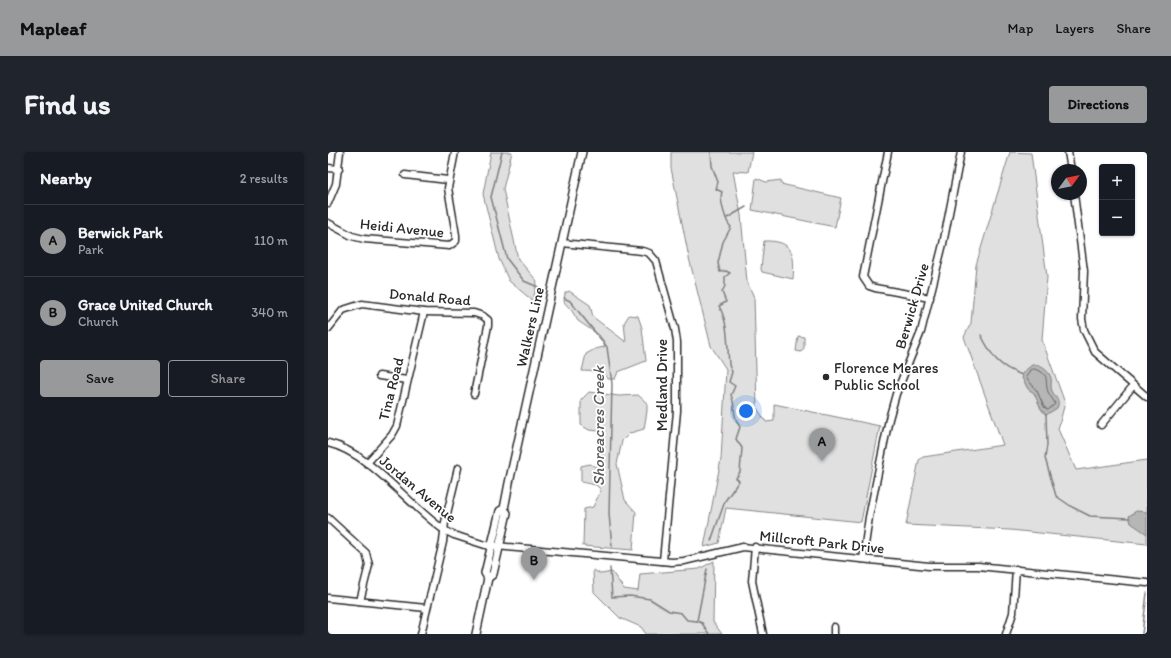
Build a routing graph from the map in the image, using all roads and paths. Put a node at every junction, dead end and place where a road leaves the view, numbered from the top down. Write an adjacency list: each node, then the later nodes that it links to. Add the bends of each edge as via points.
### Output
1 (340, 152): 9 (street)
2 (455, 152): 11 (street, Heidi Avenue)
3 (582, 152): 15 (main road, Walkers Line)
4 (888, 152): 16 (street, via 863,277 869,286 874,288)
5 (961, 152): 16 (street, Berwick Drive)
6 (1068, 152): 7 (street)
7 (1069, 164)
8 (328, 168): 9 (street)
9 (339, 169): 13 (street)
10 (405, 175): 11 (street)
11 (448, 180): 14 (street, Heidi Avenue, via 449,201 456,235 456,241 449,246 364,239 352,236)
12 (1075, 200): 21 (street, via 1084,271 1084,330 1095,352)
13 (328, 203)
14 (328, 223)
15 (562, 244): 30 (main road, Walkers Line, via 504,509 500,511); 33 (street, Medland Drive, via 642,251 649,253 656,261 677,342 677,411)
16 (930, 298): 32 (street, Berwick Drive, via 919,339 896,394 889,419 869,518)
17 (424, 312): 18 (street, Donald Road, via 362,304 344,310); 20 (street, Tina Road); 22 (street, Donald Road, via 474,313 488,320)
18 (328, 329)
19 (379, 376): 20 (street)
20 (407, 380): 26 (street, Tina Road, via 397,426)
21 (1133, 386): 23 (street); 24 (street)
22 (474, 394)
23 (1147, 397)
24 (1101, 425)
25 (328, 443): 26 (street, Jordan Avenue)
26 (367, 463): 29 (street, Jordan Avenue)
27 (458, 468): 29 (street)
28 (328, 518): 37 (street, via 366,553 369,565)
29 (444, 530): 30 (street, Jordan Avenue, via 473,542); 38 (street)
30 (496, 546): 33 (street, Millcroft Park Drive); 41 (main road, Walkers Line, via 493,574 488,578)
31 (755, 547): 32 (street, Millcroft Park Drive); 33 (street, Millcroft Park Drive, via 731,548 684,561); 42 (street, via 752,581)
32 (864, 560): 34 (street, Millcroft Park Drive, via 929,566)
33 (663, 561)
34 (1016, 569): 35 (street, Millcroft Park Drive); 39 (street, via 1013,613)
35 (1147, 583)
36 (328, 598): 37 (street)
37 (360, 601): 38 (street)
38 (426, 608): 40 (street)
39 (1006, 633): 43 (street)
40 (421, 634)
41 (476, 634)
42 (763, 634)
43 (1014, 634)

